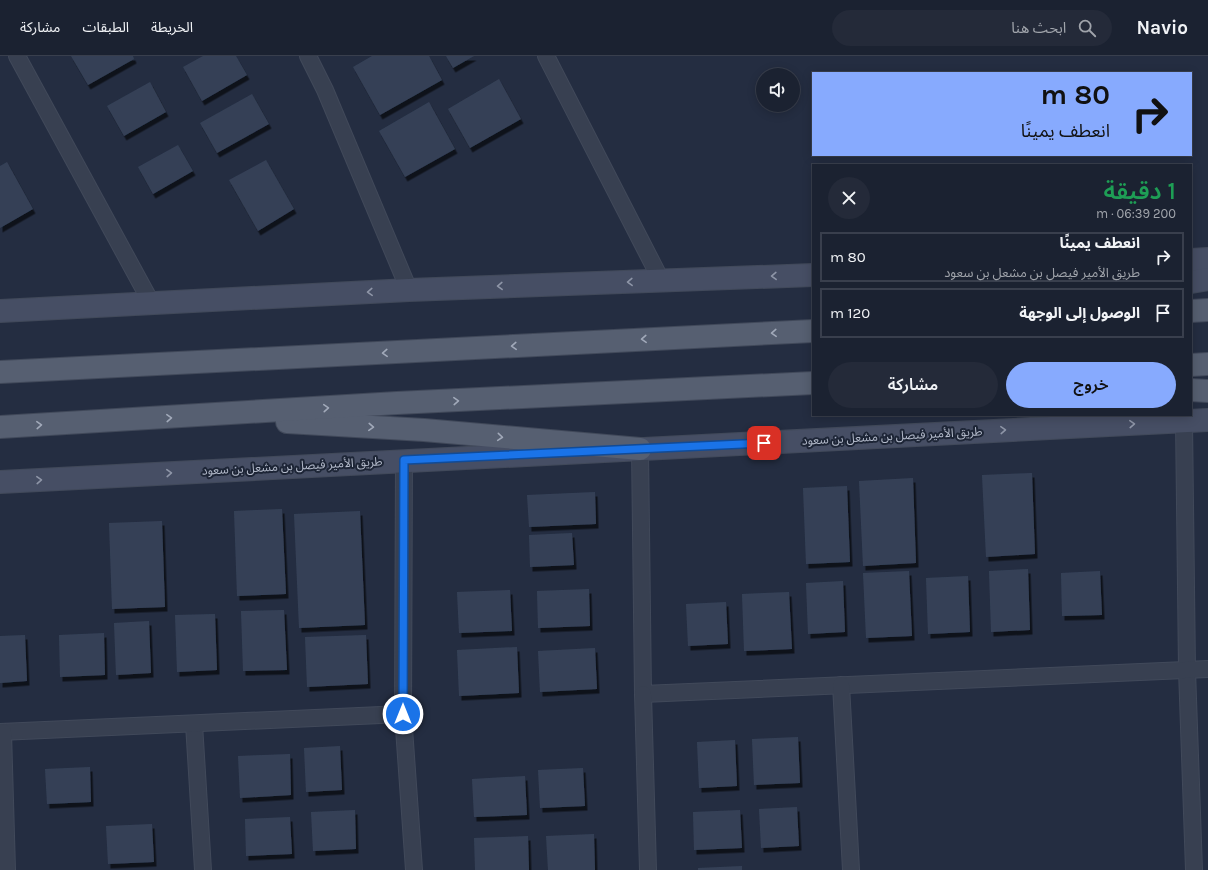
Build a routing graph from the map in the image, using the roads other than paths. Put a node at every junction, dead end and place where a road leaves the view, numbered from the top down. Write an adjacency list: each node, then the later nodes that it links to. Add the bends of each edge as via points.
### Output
1 (17, 56): 11 (street)
2 (308, 56): 10 (street, via 325,90)
3 (546, 56): 8 (street)
4 (1208, 259): 5 (main road)
5 (1192, 260)
6 (812, 275): 8 (main road, one-way to 8)
7 (1208, 279): 9 (main road)
8 (661, 280): 10 (main road, one-way to 10)
9 (1192, 282)
10 (409, 290): 11 (main road, one-way to 11)
11 (152, 304): 13 (main road)
12 (1208, 310): 14 (main road)
13 (0, 311)
14 (1192, 311)
15 (812, 330): 18 (main road, one-way to 18)
16 (1208, 364): 17 (main road)
17 (1192, 365)
18 (0, 372)
19 (812, 383): 22 (main road, one-way to 19, via 397,403)
20 (1192, 390): 21 (main road)
21 (1208, 391)
22 (192, 417): 25 (main road, one-way to 22); 26 (main road, one-way to 26, via 424,430)
23 (1208, 420): 24 (main road, طريق الأمير فيصل بن مشعل بن سعود)
24 (1184, 421): 26 (main road, طريق الأمير فيصل بن مشعل بن سعود, one-way to 24); 30 (street)
25 (0, 427)
26 (640, 449): 27 (main road, طريق الأمير فيصل بن مشعل بن سعود); 32 (street)
27 (404, 460): 28 (main road, طريق الأمير فيصل بن مشعل بن سعود, one-way to 27); 33 (street)
28 (0, 482)
29 (1208, 669): 30 (street)
30 (1187, 670): 31 (street); 41 (street)
31 (841, 685): 32 (street); 40 (street)
32 (643, 694): 39 (street)
33 (403, 714): 34 (street); 38 (street)
34 (194, 724): 35 (street); 37 (street)
35 (1, 732): 36 (street)
36 (7, 870)
37 (203, 870)
38 (414, 870)
39 (648, 870)
40 (851, 870)
41 (1194, 870)

